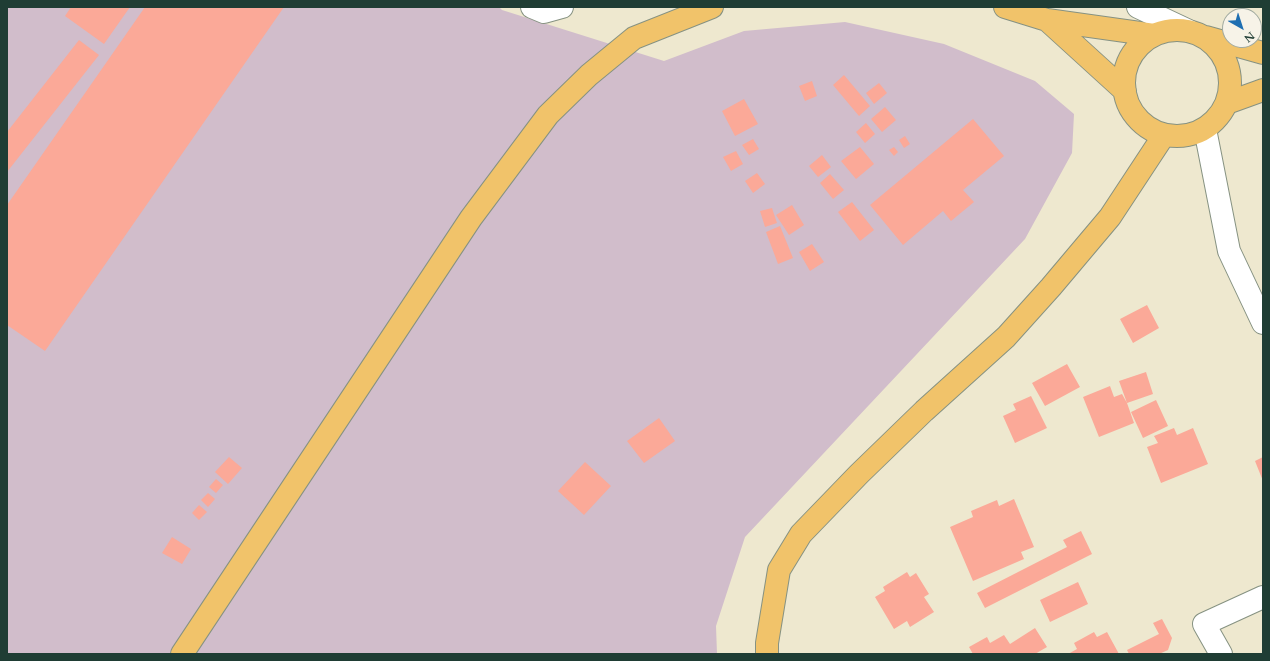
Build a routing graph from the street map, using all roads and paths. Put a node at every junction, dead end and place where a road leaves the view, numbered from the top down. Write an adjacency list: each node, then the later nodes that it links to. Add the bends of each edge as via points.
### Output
1 (532, 7): 2 (street, via 544,12)
2 (562, 7)
3 (712, 7): 17 (main road, via 634,38 589,75 548,115 470,218)
4 (1005, 7): 6 (main road)
5 (1138, 7): 7 (street)
6 (1047, 20): 8 (main road); 11 (main road)
7 (1198, 34): 8 (main road, via 1171,30); 9 (main road); 12 (main road, via 1220,50 1228,66 1231,85)
8 (1154, 35): 11 (main road, via 1140,45 1124,70)
9 (1263, 53)
10 (1263, 90): 12 (main road)
11 (1124, 91): 14 (main road, via 1129,106 1138,119 1150,129)
12 (1227, 103): 13 (main road, via 1218,117)
13 (1205, 129): 14 (main road, via 1185,136); 15 (street, via 1229,251)
14 (1164, 135): 18 (main road, via 1110,217 1052,287 1006,337 919,416 801,534 779,570)
15 (1263, 323)
16 (1263, 597): 19 (street, via 1197,626)
17 (182, 654)
18 (767, 654)
19 (1221, 654)

